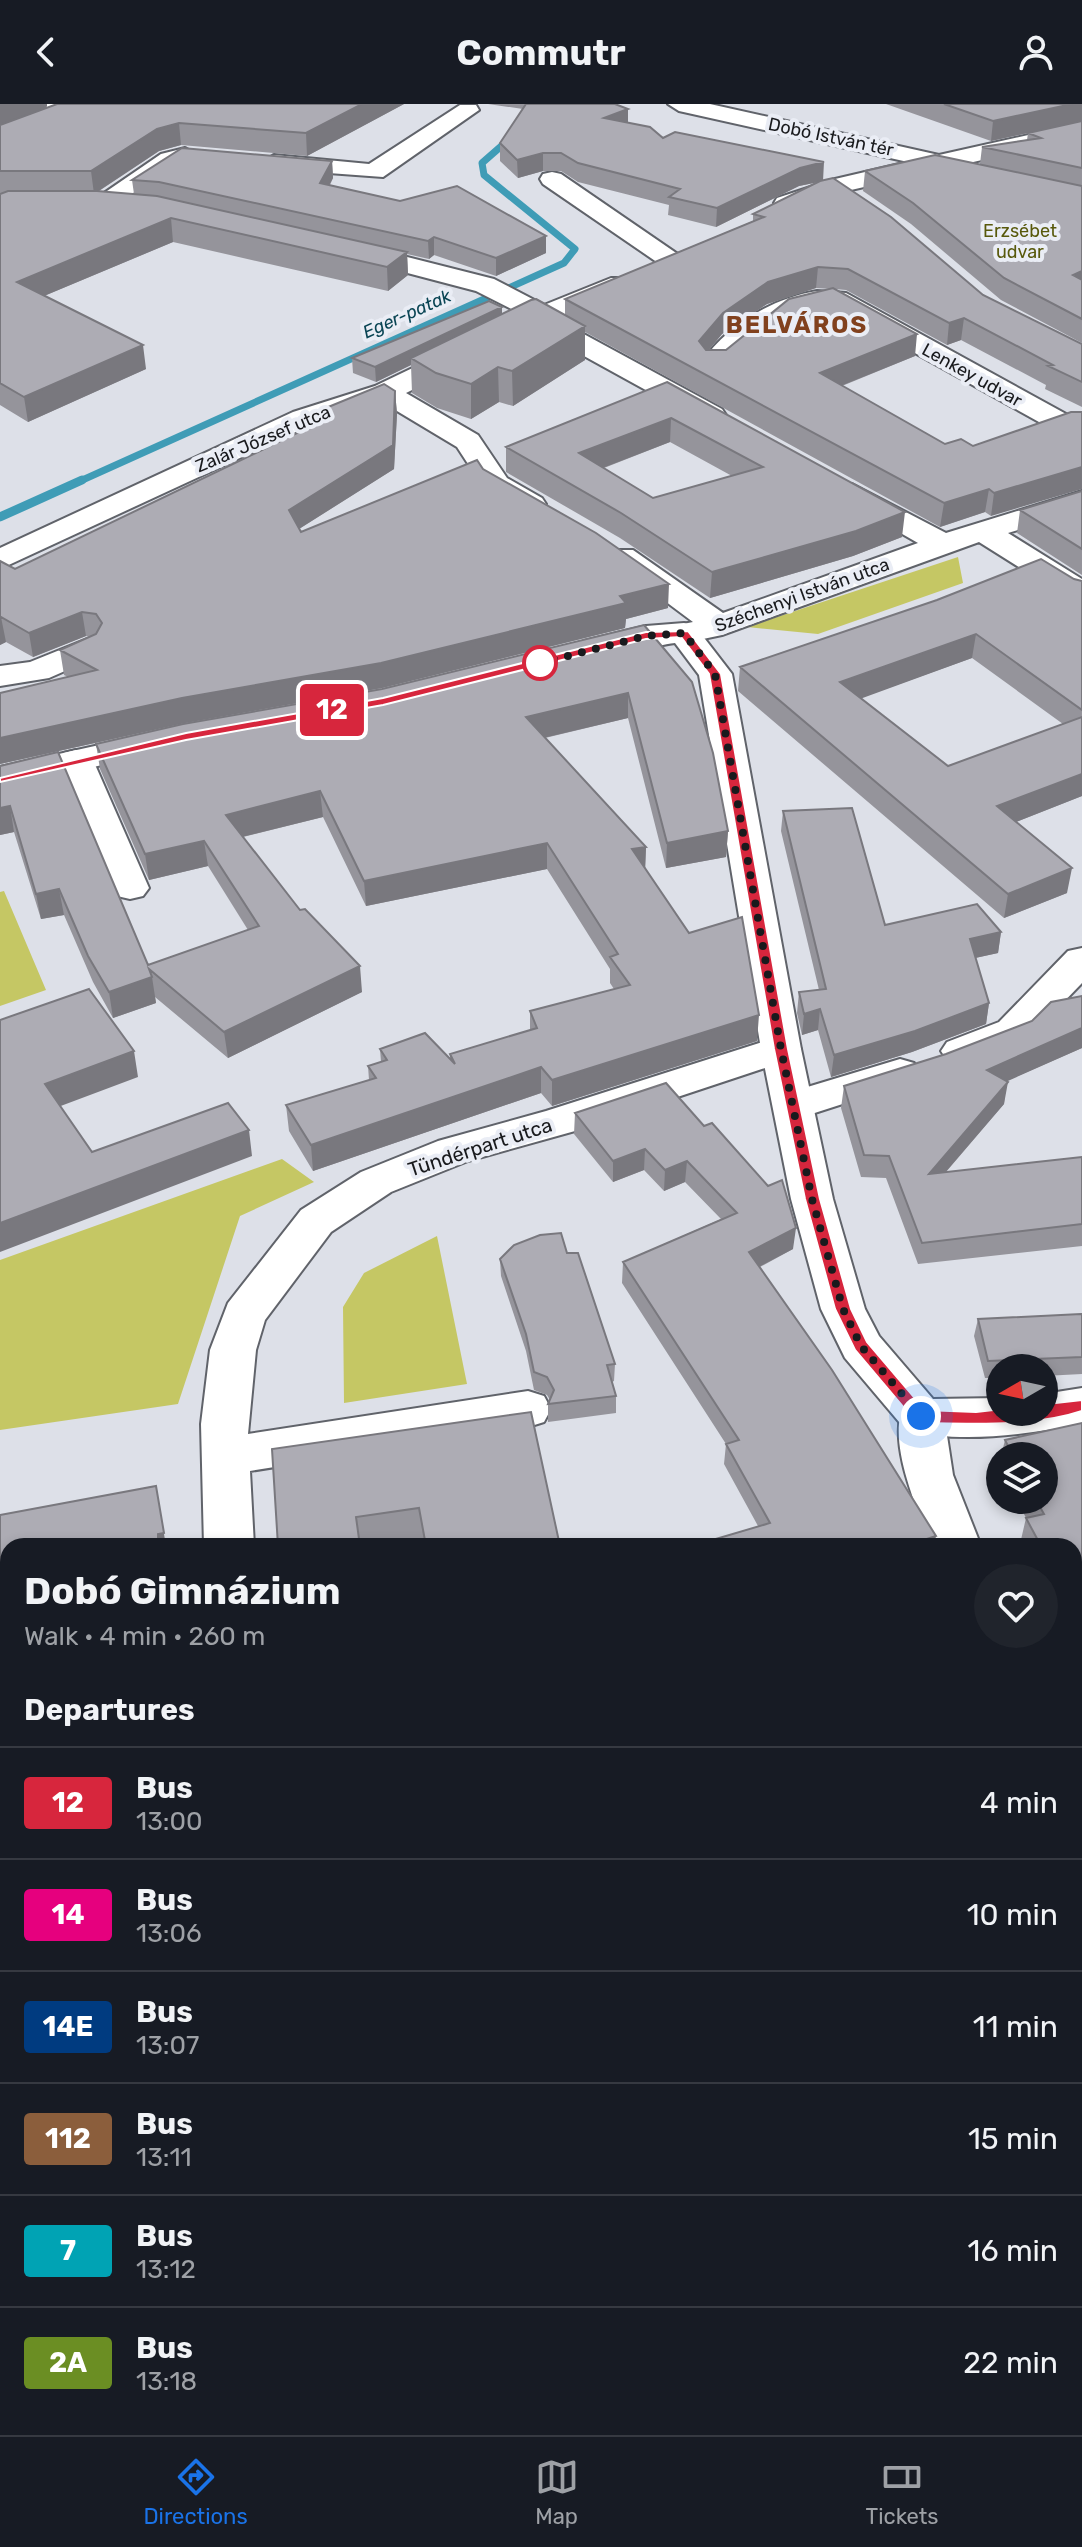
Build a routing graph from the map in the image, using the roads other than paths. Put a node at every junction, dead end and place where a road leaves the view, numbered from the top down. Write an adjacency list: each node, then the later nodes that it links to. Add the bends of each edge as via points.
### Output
1 (88, 104): 3 (street); 6 (street)
2 (679, 104): 5 (street, Dobó István tér)
3 (0, 105)
4 (439, 106): 10 (street, via 468,110 374,172)
5 (714, 112): 7 (street); 11 (street, Dobó István tér)
6 (29, 127)
7 (689, 129)
8 (1082, 130): 11 (street, Dobó István tér)
9 (210, 157): 15 (street, via 169,159)
10 (251, 161)
11 (936, 163): 12 (street); 14 (street, Dobó István tér)
12 (978, 177)
13 (552, 179): 21 (street, Zalár József utca, via 685,256 552,311)
14 (835, 187): 17 (street); 19 (street)
15 (100, 204): 16 (street); 18 (street)
16 (73, 205)
17 (864, 205)
18 (145, 208)
19 (767, 213)
20 (330, 246): 21 (street, via 488,286)
21 (529, 311): 23 (street); 24 (street, Zalár József utca)
22 (715, 363): 26 (street, Lenkey udvar, via 768,315 810,296 837,299)
23 (659, 384): 25 (street); 27 (street)
24 (385, 392): 29 (street, via 468,441); 36 (street, Zalár József utca, via 303,418)
25 (631, 396)
26 (1067, 426)
27 (740, 430)
28 (506, 448): 29 (street)
29 (478, 460): 32 (street, via 496,484)
30 (821, 476): 35 (street)
31 (1082, 500): 33 (street, Széchenyi István utca)
32 (560, 521)
33 (984, 532): 35 (street, Széchenyi István utca); 37 (street)
34 (602, 544): 38 (street)
35 (943, 544): 38 (street, Széchenyi István utca)
36 (0, 560)
37 (1082, 593)
38 (701, 628): 40 (street, Széchenyi István utca); 47 (street, via 715,674)
39 (87, 649): 41 (street, via 37,671)
40 (560, 658)
41 (0, 676)
42 (186, 736): 43 (street)
43 (76, 760): 44 (street); 45 (street)
44 (0, 778)
45 (130, 888)
46 (1082, 960): 48 (street, via 1013,1031)
47 (781, 1049): 48 (street); 52 (street, Tündérpart utca, via 453,1151 376,1182 316,1221 244,1315 233,1350 224,1424)
48 (796, 1105): 51 (street, via 812,1199 843,1309 861,1346)
49 (1082, 1406): 51 (street, via 976,1418)
50 (528, 1409): 52 (street)
51 (921, 1416): 54 (street, via 929,1475)
52 (227, 1456): 53 (street, Tündérpart utca)
53 (229, 1538)
54 (953, 1538)

